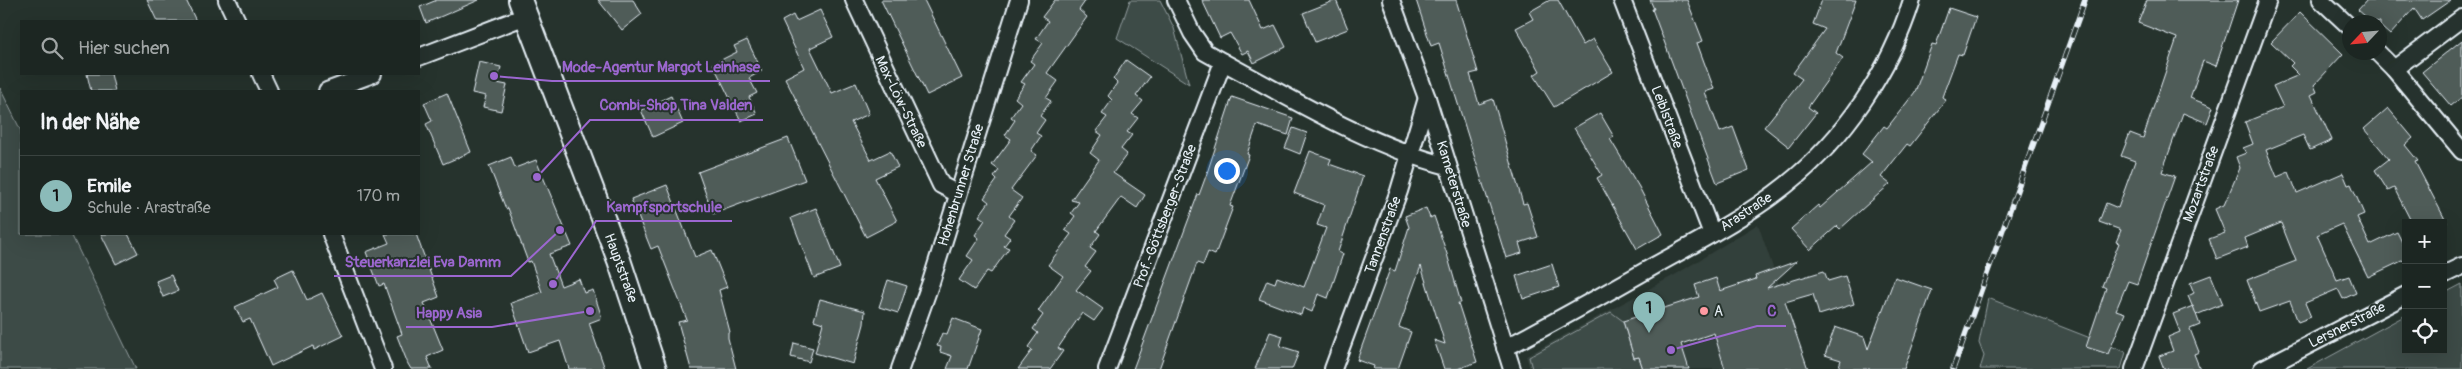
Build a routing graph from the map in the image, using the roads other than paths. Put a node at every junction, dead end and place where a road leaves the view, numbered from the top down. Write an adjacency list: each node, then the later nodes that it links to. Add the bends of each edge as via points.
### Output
1 (227, 0): 13 (street)
2 (854, 0): 26 (street, Max-Löw-Straße, via 942,186)
3 (1019, 0): 26 (street, Hohenbrunner Straße)
4 (1176, 0): 16 (street, via 1205,52)
5 (1391, 0): 22 (street, Kameterstraße)
6 (1622, 0): 27 (street, Leiblstraße)
7 (1912, 0): 27 (street, Arastraße, via 1902,32 1862,105 1839,132 1786,186)
8 (2268, 0): 40 (street, Mozartstraße)
9 (2322, 0): 12 (street)
10 (523, 8): 14 (street); 35 (street, Hauptstraße, via 616,252)
11 (2462, 18): 17 (street)
12 (2342, 19)
13 (237, 20)
14 (420, 56)
15 (2384, 60): 17 (street)
16 (1223, 62): 24 (street, via 1354,131); 37 (street, Prof.-Göttsberger-Straße)
17 (2394, 69): 23 (street)
18 (261, 75): 20 (street)
19 (370, 75): 21 (street)
20 (269, 90)
21 (330, 90)
22 (1427, 98): 24 (street, Tannenstraße); 25 (street, Kameterstraße)
23 (2462, 151)
24 (1411, 156): 25 (street); 38 (street, Tannenstraße)
25 (1448, 166): 32 (street, Kameterstraße)
26 (958, 194): 36 (street, Hohenbrunner Straße)
27 (1712, 234): 32 (street, Arastraße)
28 (331, 235): 34 (street)
29 (2462, 266): 30 (street)
30 (2447, 274)
31 (2402, 297): 33 (street, Lersnerstraße)
32 (1505, 348): 39 (street, Kameterstraße)
33 (2266, 368)
34 (383, 369)
35 (655, 369)
36 (900, 369)
37 (1107, 369)
38 (1333, 369)
39 (1512, 369)
40 (2134, 369)

